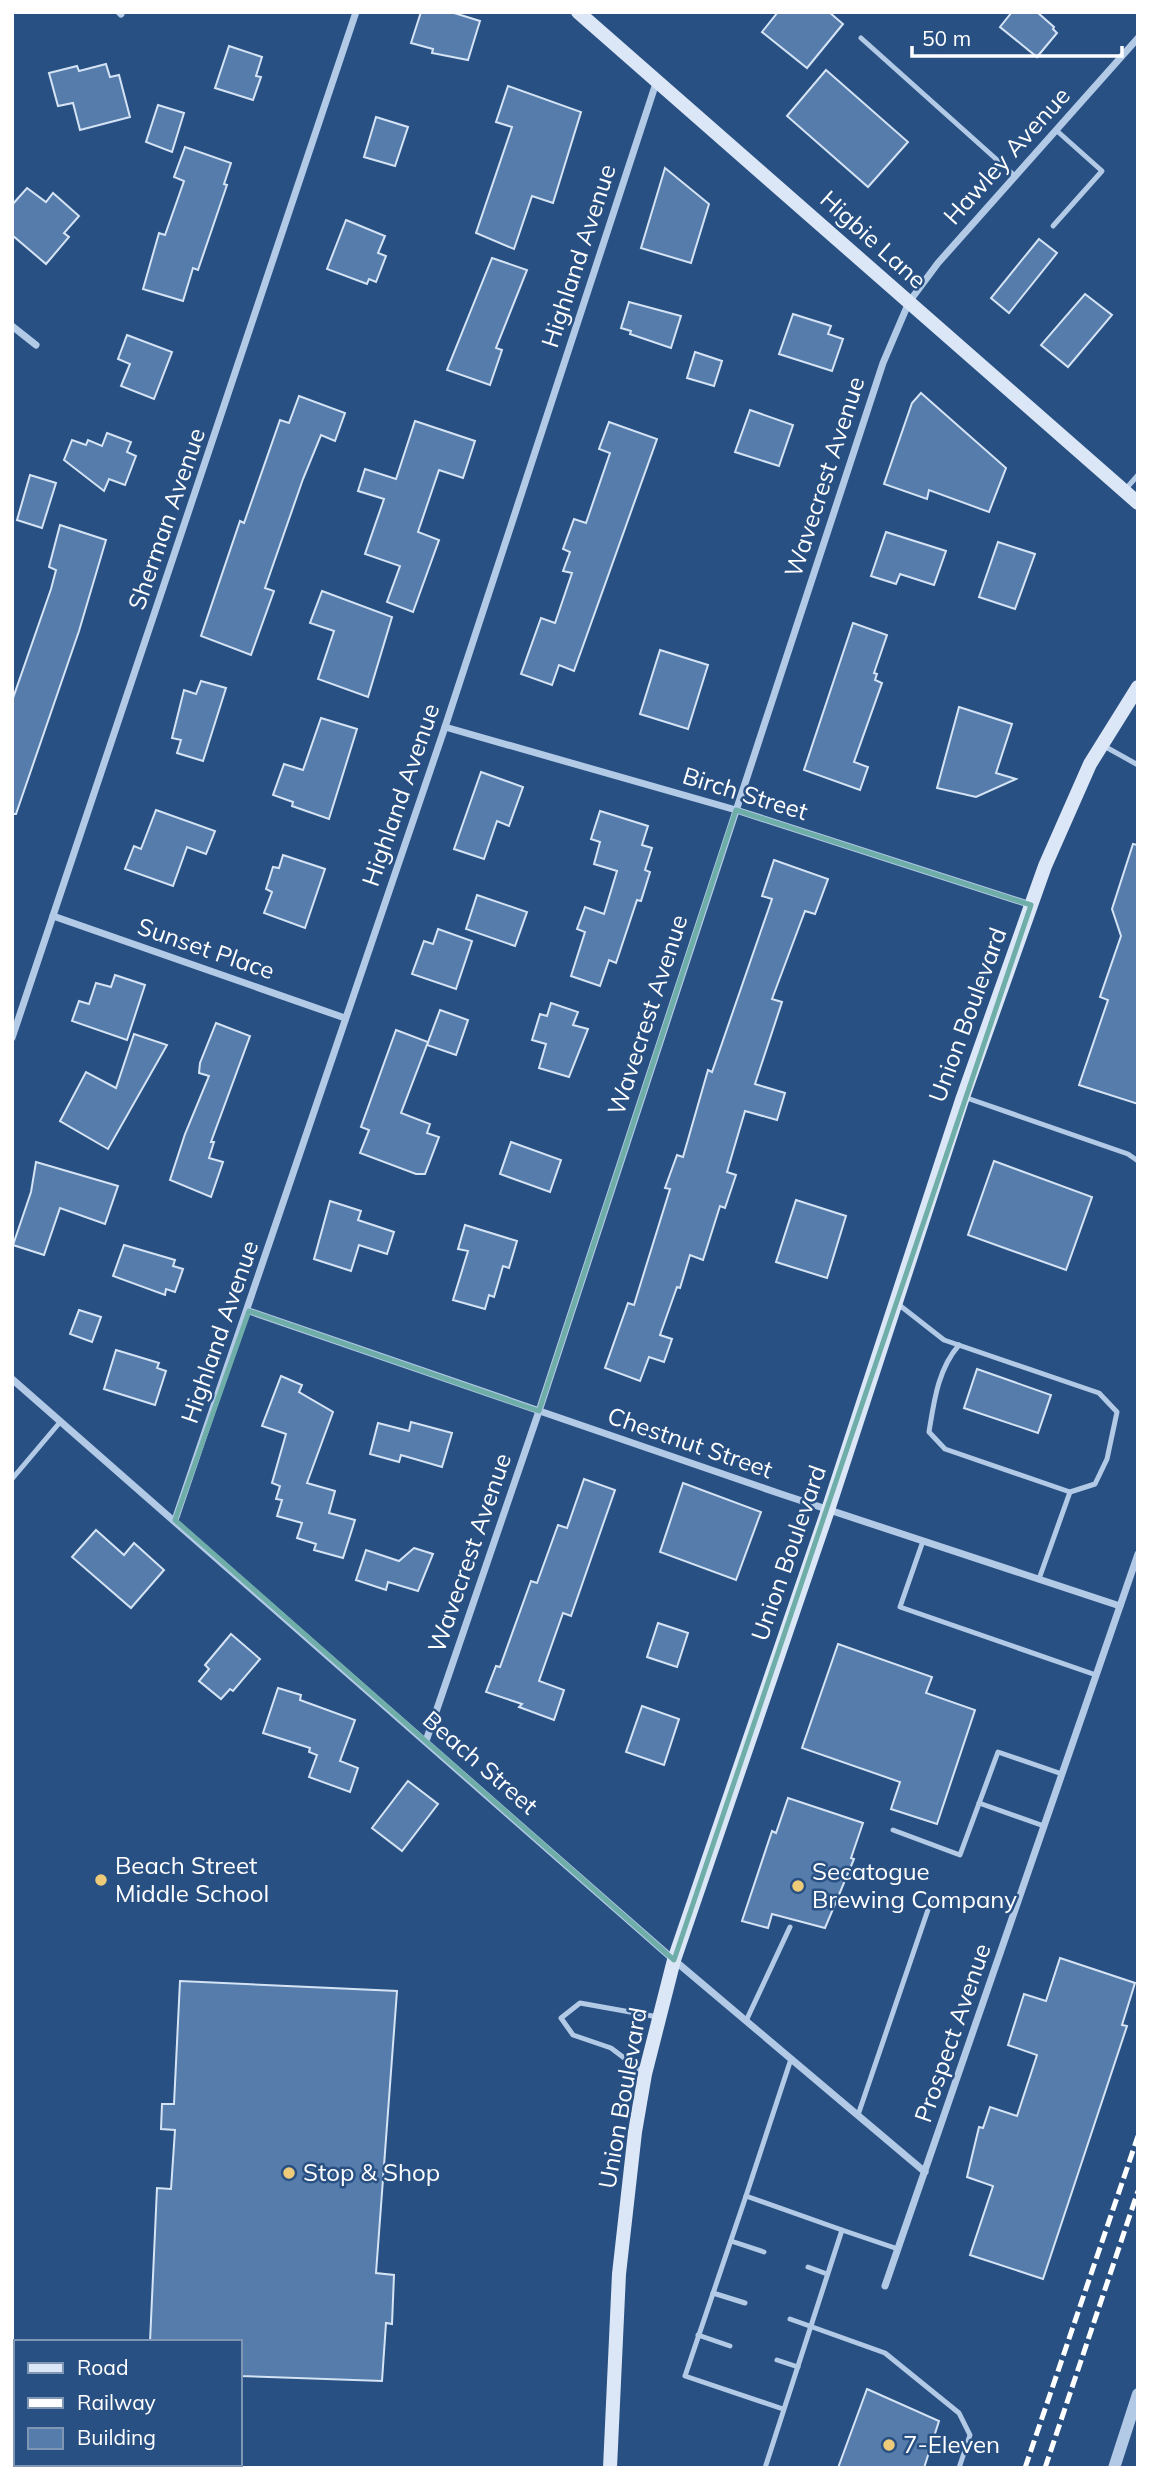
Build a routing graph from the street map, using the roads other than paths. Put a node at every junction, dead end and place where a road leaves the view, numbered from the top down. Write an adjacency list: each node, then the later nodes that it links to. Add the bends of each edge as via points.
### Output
1 (356, 12): 21 (street, Sherman Avenue)
2 (578, 12): 5 (main road, Higbie Lane)
3 (861, 38): 7 (lane)
4 (1138, 38): 6 (street, Hawley Avenue)
5 (657, 79): 9 (main road, Higbie Lane); 16 (street, Highland Avenue)
6 (1056, 130): 7 (street, Hawley Avenue); 8 (lane, via 1102,171)
7 (1014, 176): 9 (street, Hawley Avenue)
8 (1053, 226)
9 (909, 302): 13 (main road, Higbie Lane); 19 (street, Wavecrest Avenue, via 883,363)
10 (12, 326): 11 (street)
11 (36, 345)
12 (1138, 475): 13 (lane)
13 (1124, 491): 14 (main road, Higbie Lane)
14 (1138, 503)
15 (1138, 687): 17 (main road, Union Boulevard)
16 (445, 727): 19 (street, Birch Street); 22 (street, Highland Avenue)
17 (1101, 745): 18 (lane); 20 (main road, Union Boulevard, via 1068,811)
18 (1138, 765)
19 (736, 810): 20 (street, Birch Street); 30 (street, Wavecrest Avenue)
20 (1031, 905): 24 (main road, Union Boulevard)
21 (54, 916): 22 (street, Sunset Place); 23 (street, Sherman Avenue)
22 (345, 1018): 27 (street, Highland Avenue)
23 (12, 1038)
24 (963, 1097): 25 (lane); 26 (main road, Union Boulevard)
25 (1138, 1161)
26 (895, 1302): 28 (lane, via 944,1340); 34 (main road, Union Boulevard)
27 (248, 1311): 30 (street, Chestnut Street); 35 (street, Highland Avenue)
28 (959, 1345): 33 (lane, via 947,1359 929,1432 945,1449); 33 (lane, via 1099,1393 1118,1412 1107,1459 1095,1484)
29 (12, 1379): 31 (street, Beach Street)
30 (539, 1412): 34 (street, Chestnut Street); 41 (street, Wavecrest Avenue)
31 (61, 1421): 32 (lane); 35 (street, Beach Street)
32 (12, 1479)
33 (1070, 1492): 38 (lane)
34 (828, 1510): 36 (street, Chestnut Street); 48 (main road, Union Boulevard)
35 (175, 1520): 41 (street, Beach Street)
36 (923, 1541): 38 (street, Chestnut Street); 40 (lane, via 900,1607)
37 (1138, 1554): 39 (street, Prospect Avenue)
38 (1039, 1580): 39 (street, Chestnut Street)
39 (1120, 1606): 40 (street, Prospect Avenue)
40 (1096, 1675): 42 (street, Prospect Avenue)
41 (426, 1741): 48 (street, Beach Street)
42 (1062, 1774): 43 (lane, via 998,1752); 44 (street, Prospect Avenue)
43 (979, 1802): 44 (lane); 45 (lane, via 960,1855)
44 (1044, 1826): 54 (street, Prospect Avenue)
45 (893, 1830)
46 (932, 1898): 53 (lane)
47 (790, 1927): 50 (lane)
48 (674, 1961): 49 (main road, Union Boulevard); 50 (street, Beach Street)
49 (659, 2017): 52 (main road, Union Boulevard); 52 (lane, via 580,2003 561,2018 573,2035 611,2048)
50 (747, 2021): 51 (street, Beach Street)
51 (791, 2059): 53 (street, Beach Street); 55 (lane)
52 (645, 2074): 73 (main road, Union Boulevard, via 619,2274)
53 (858, 2115): 54 (street, Beach Street)
54 (925, 2172): 58 (street, Prospect Avenue)
55 (746, 2196): 56 (lane); 57 (lane)
56 (842, 2230): 58 (lane); 61 (lane)
57 (730, 2241): 59 (lane); 63 (lane)
58 (898, 2249): 62 (street, Prospect Avenue)
59 (764, 2252)
60 (808, 2267): 61 (lane)
61 (827, 2274): 66 (lane)
62 (885, 2286)
63 (713, 2292): 64 (lane); 67 (lane)
64 (745, 2303)
65 (790, 2319): 66 (lane)
66 (811, 2327): 70 (lane); 75 (lane, via 885,2353 959,2413 970,2435)
67 (698, 2335): 68 (lane); 72 (lane, via 685,2376)
68 (730, 2346)
69 (777, 2360): 70 (lane)
70 (798, 2367): 72 (lane)
71 (1138, 2394): 76 (street)
72 (783, 2409): 74 (lane)
73 (610, 2468)
74 (765, 2468)
75 (959, 2468)
76 (1114, 2468)

